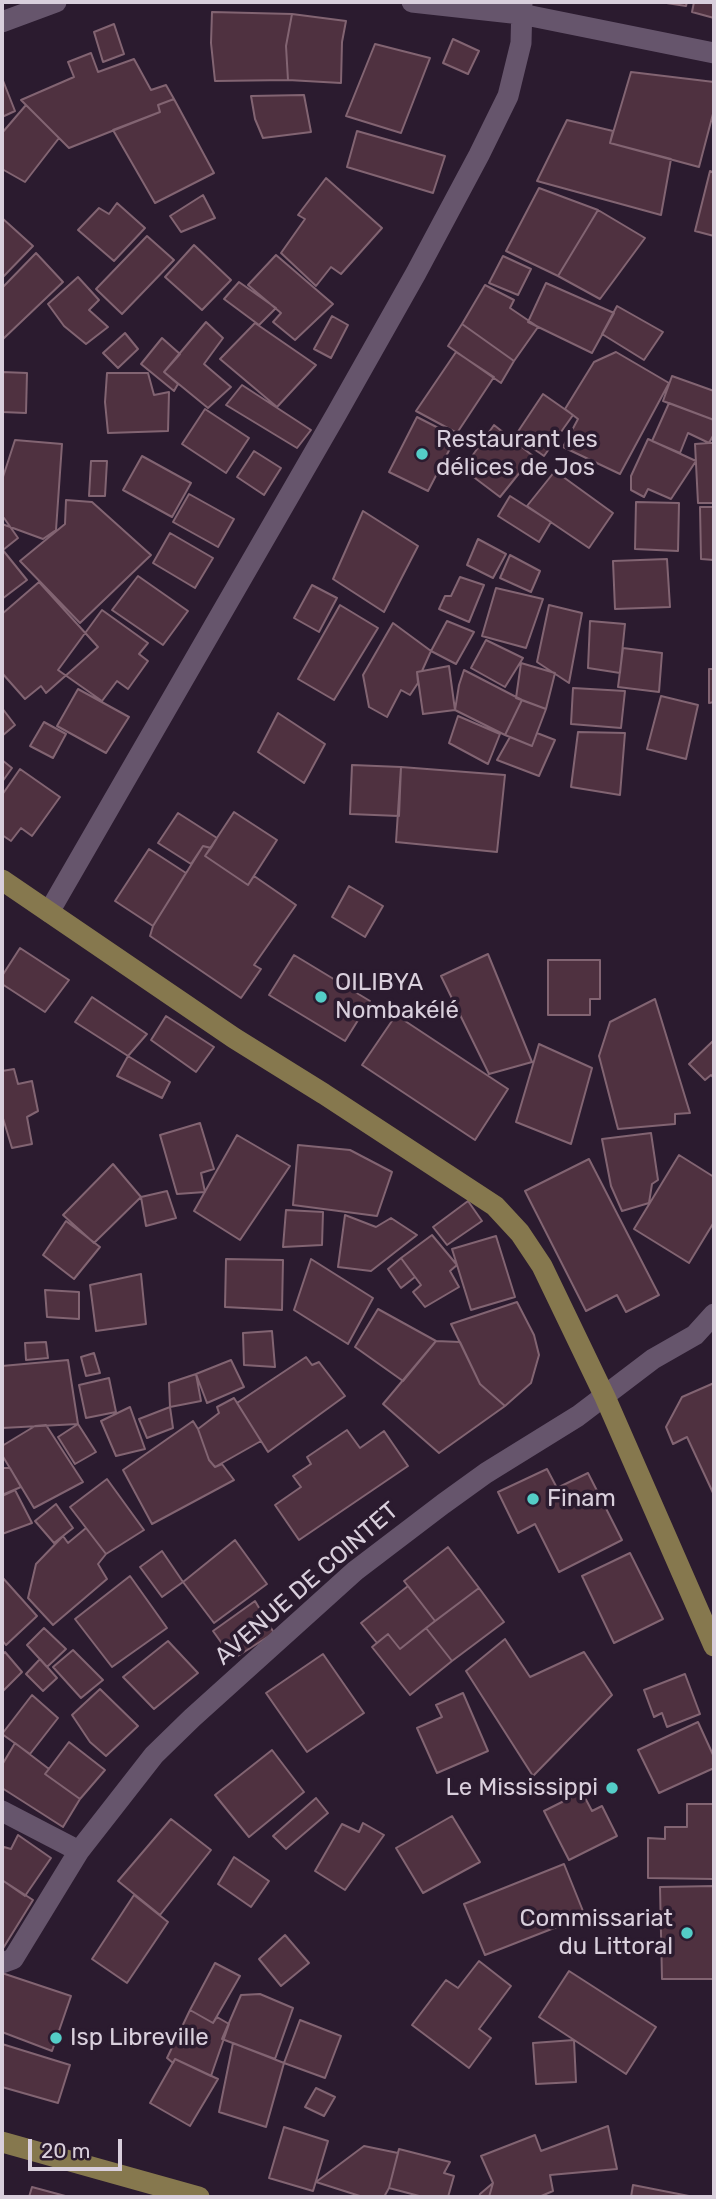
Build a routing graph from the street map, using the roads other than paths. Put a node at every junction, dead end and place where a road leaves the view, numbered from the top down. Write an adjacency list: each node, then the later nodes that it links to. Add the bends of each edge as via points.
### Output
1 (56, 2): 4 (street)
2 (412, 2): 3 (street)
3 (522, 8): 5 (street); 7 (street, via 521,43 508,96 479,155 357,378)
4 (2, 22)
5 (714, 53)
6 (2, 880): 7 (main road)
7 (49, 912): 9 (main road, via 233,1038 495,1206 542,1266)
8 (714, 1314): 9 (street, AVENUE DE COINTET, via 695,1335 653,1359)
9 (605, 1396): 10 (main road); 12 (street, AVENUE DE COINTET, via 475,1481 355,1571 154,1755)
10 (714, 1646)
11 (2, 1811): 12 (street)
12 (79, 1850): 13 (street, AVENUE DE COINTET, via 13,1959)
13 (2, 1963)
14 (2, 2142): 15 (main road)
15 (199, 2197)

